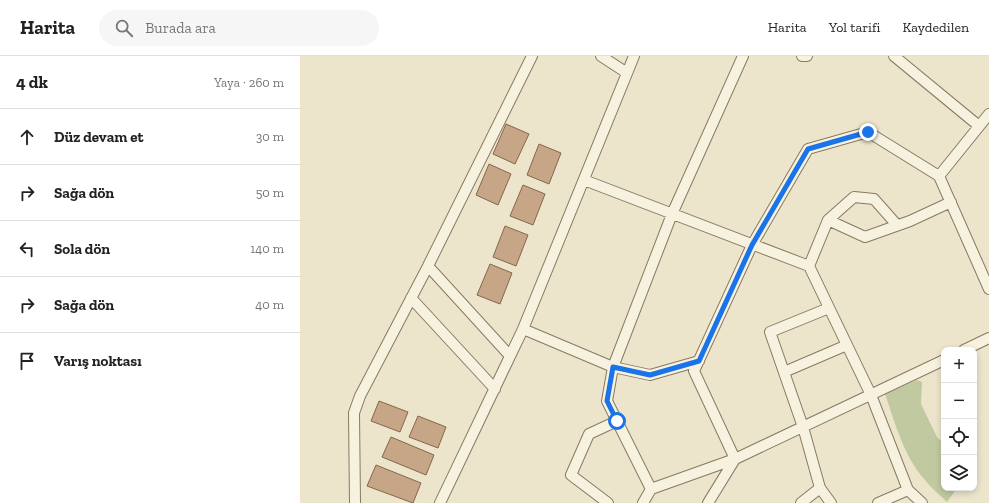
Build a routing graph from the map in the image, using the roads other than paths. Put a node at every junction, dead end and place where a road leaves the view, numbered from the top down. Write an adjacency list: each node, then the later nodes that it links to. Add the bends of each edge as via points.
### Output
1 (532, 56): 18 (street)
2 (601, 56): 8 (street)
3 (634, 56): 8 (street)
4 (743, 56): 14 (street)
5 (802, 56): 6 (street)
6 (807, 56)
7 (894, 56): 10 (street)
8 (628, 73): 12 (street)
9 (989, 114): 10 (street)
10 (979, 126): 11 (street)
11 (939, 176): 13 (street); 17 (street, via 868,132 808,149)
12 (584, 180): 14 (street); 23 (street)
13 (950, 202): 16 (street); 20 (street)
14 (672, 214): 17 (street); 30 (street)
15 (828, 220): 16 (street, via 865,237); 16 (street, via 854,197 874,199); 19 (street)
16 (897, 225)
17 (752, 245): 19 (street); 28 (street)
18 (428, 266): 21 (street); 27 (street)
19 (809, 266): 22 (street)
20 (989, 289)
21 (411, 298): 32 (street); 41 (street, via 360,396 354,413)
22 (829, 308): 25 (street); 31 (street, via 770,332)
23 (523, 329): 27 (street); 30 (street)
24 (989, 338): 26 (street)
25 (847, 345): 31 (street); 33 (street)
26 (970, 347)
27 (510, 356): 32 (street)
28 (699, 361): 30 (street, via 650,375); 36 (street, via 694,371)
29 (941, 361): 33 (street)
30 (613, 367): 34 (street, via 607,401)
31 (784, 372): 35 (street)
32 (495, 389): 40 (street)
33 (871, 395): 35 (street); 39 (street)
34 (617, 421): 38 (street); 42 (street, via 588,434 571,475)
35 (803, 427): 36 (street); 37 (street)
36 (735, 459): 38 (street); 44 (street)
37 (820, 488): 45 (street); 46 (street)
38 (651, 489): 43 (street)
39 (908, 490): 47 (street); 48 (street)
40 (443, 502)
41 (355, 503)
42 (608, 503)
43 (643, 503)
44 (708, 503)
45 (801, 503)
46 (831, 503)
47 (878, 503)
48 (922, 503)

